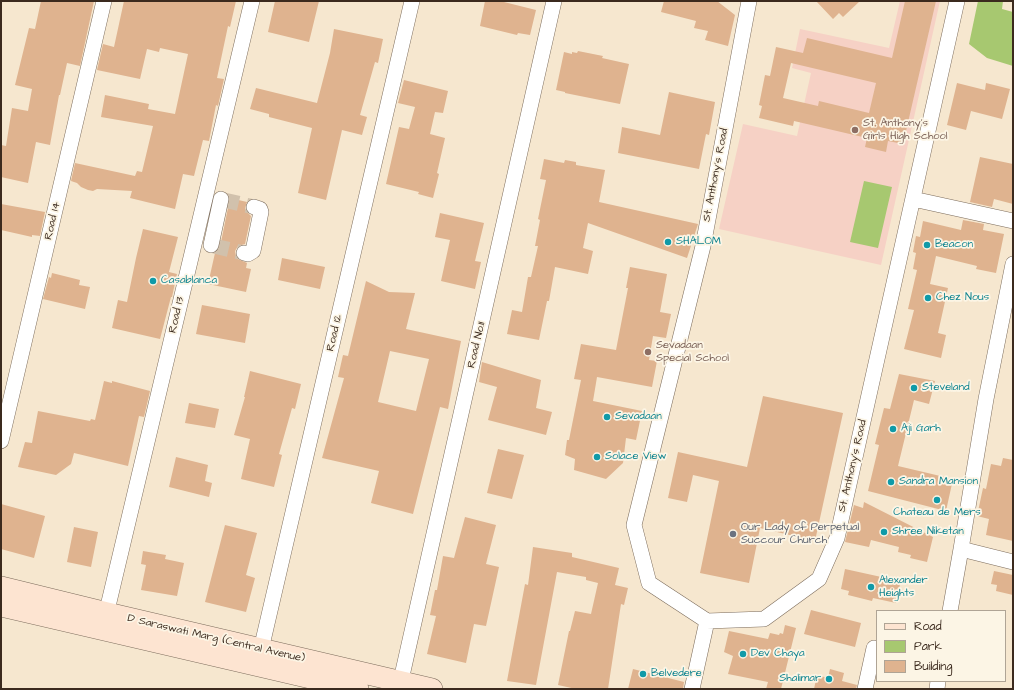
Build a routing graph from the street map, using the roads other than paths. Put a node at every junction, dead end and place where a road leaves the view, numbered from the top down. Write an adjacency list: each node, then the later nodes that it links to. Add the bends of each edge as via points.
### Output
1 (104, 1): 14 (street, Road 14)
2 (252, 1): 7 (street, Road 13)
3 (412, 1): 23 (street, Road 12)
4 (554, 1): 25 (street, Road No.11)
5 (749, 1): 21 (street, St. Anthony's Road, via 703,246 634,525 649,583)
6 (957, 1): 8 (street, St. Anthony's Road)
7 (206, 196): 11 (street, Road 13); 11 (street, via 223,199 212,245)
8 (913, 199): 10 (street); 21 (street, St. Anthony's Road, via 837,538 819,579 764,619)
9 (254, 207): 12 (street, via 261,212 253,251)
10 (1013, 221)
11 (195, 241): 20 (street, Road 13)
12 (244, 253)
13 (1013, 264): 15 (street, via 986,399)
14 (1, 441)
15 (961, 549): 16 (street); 19 (street)
16 (1013, 562)
17 (1, 587): 20 (main road, D Saraswati Marg (Central Avenue))
18 (1, 606): 20 (main road, D Saraswati Marg (Central Avenue))
19 (950, 610)
20 (105, 621): 23 (main road, D Saraswati Marg (Central Avenue))
21 (707, 621): 27 (street)
22 (874, 648): 28 (street)
23 (260, 658): 24 (main road, D Saraswati Marg (Central Avenue))
24 (365, 684): 25 (main road, D Saraswati Marg (Central Avenue))
25 (400, 685): 26 (main road, D Saraswati Marg (Central Avenue))
26 (432, 689)
27 (692, 689)
28 (866, 689)

